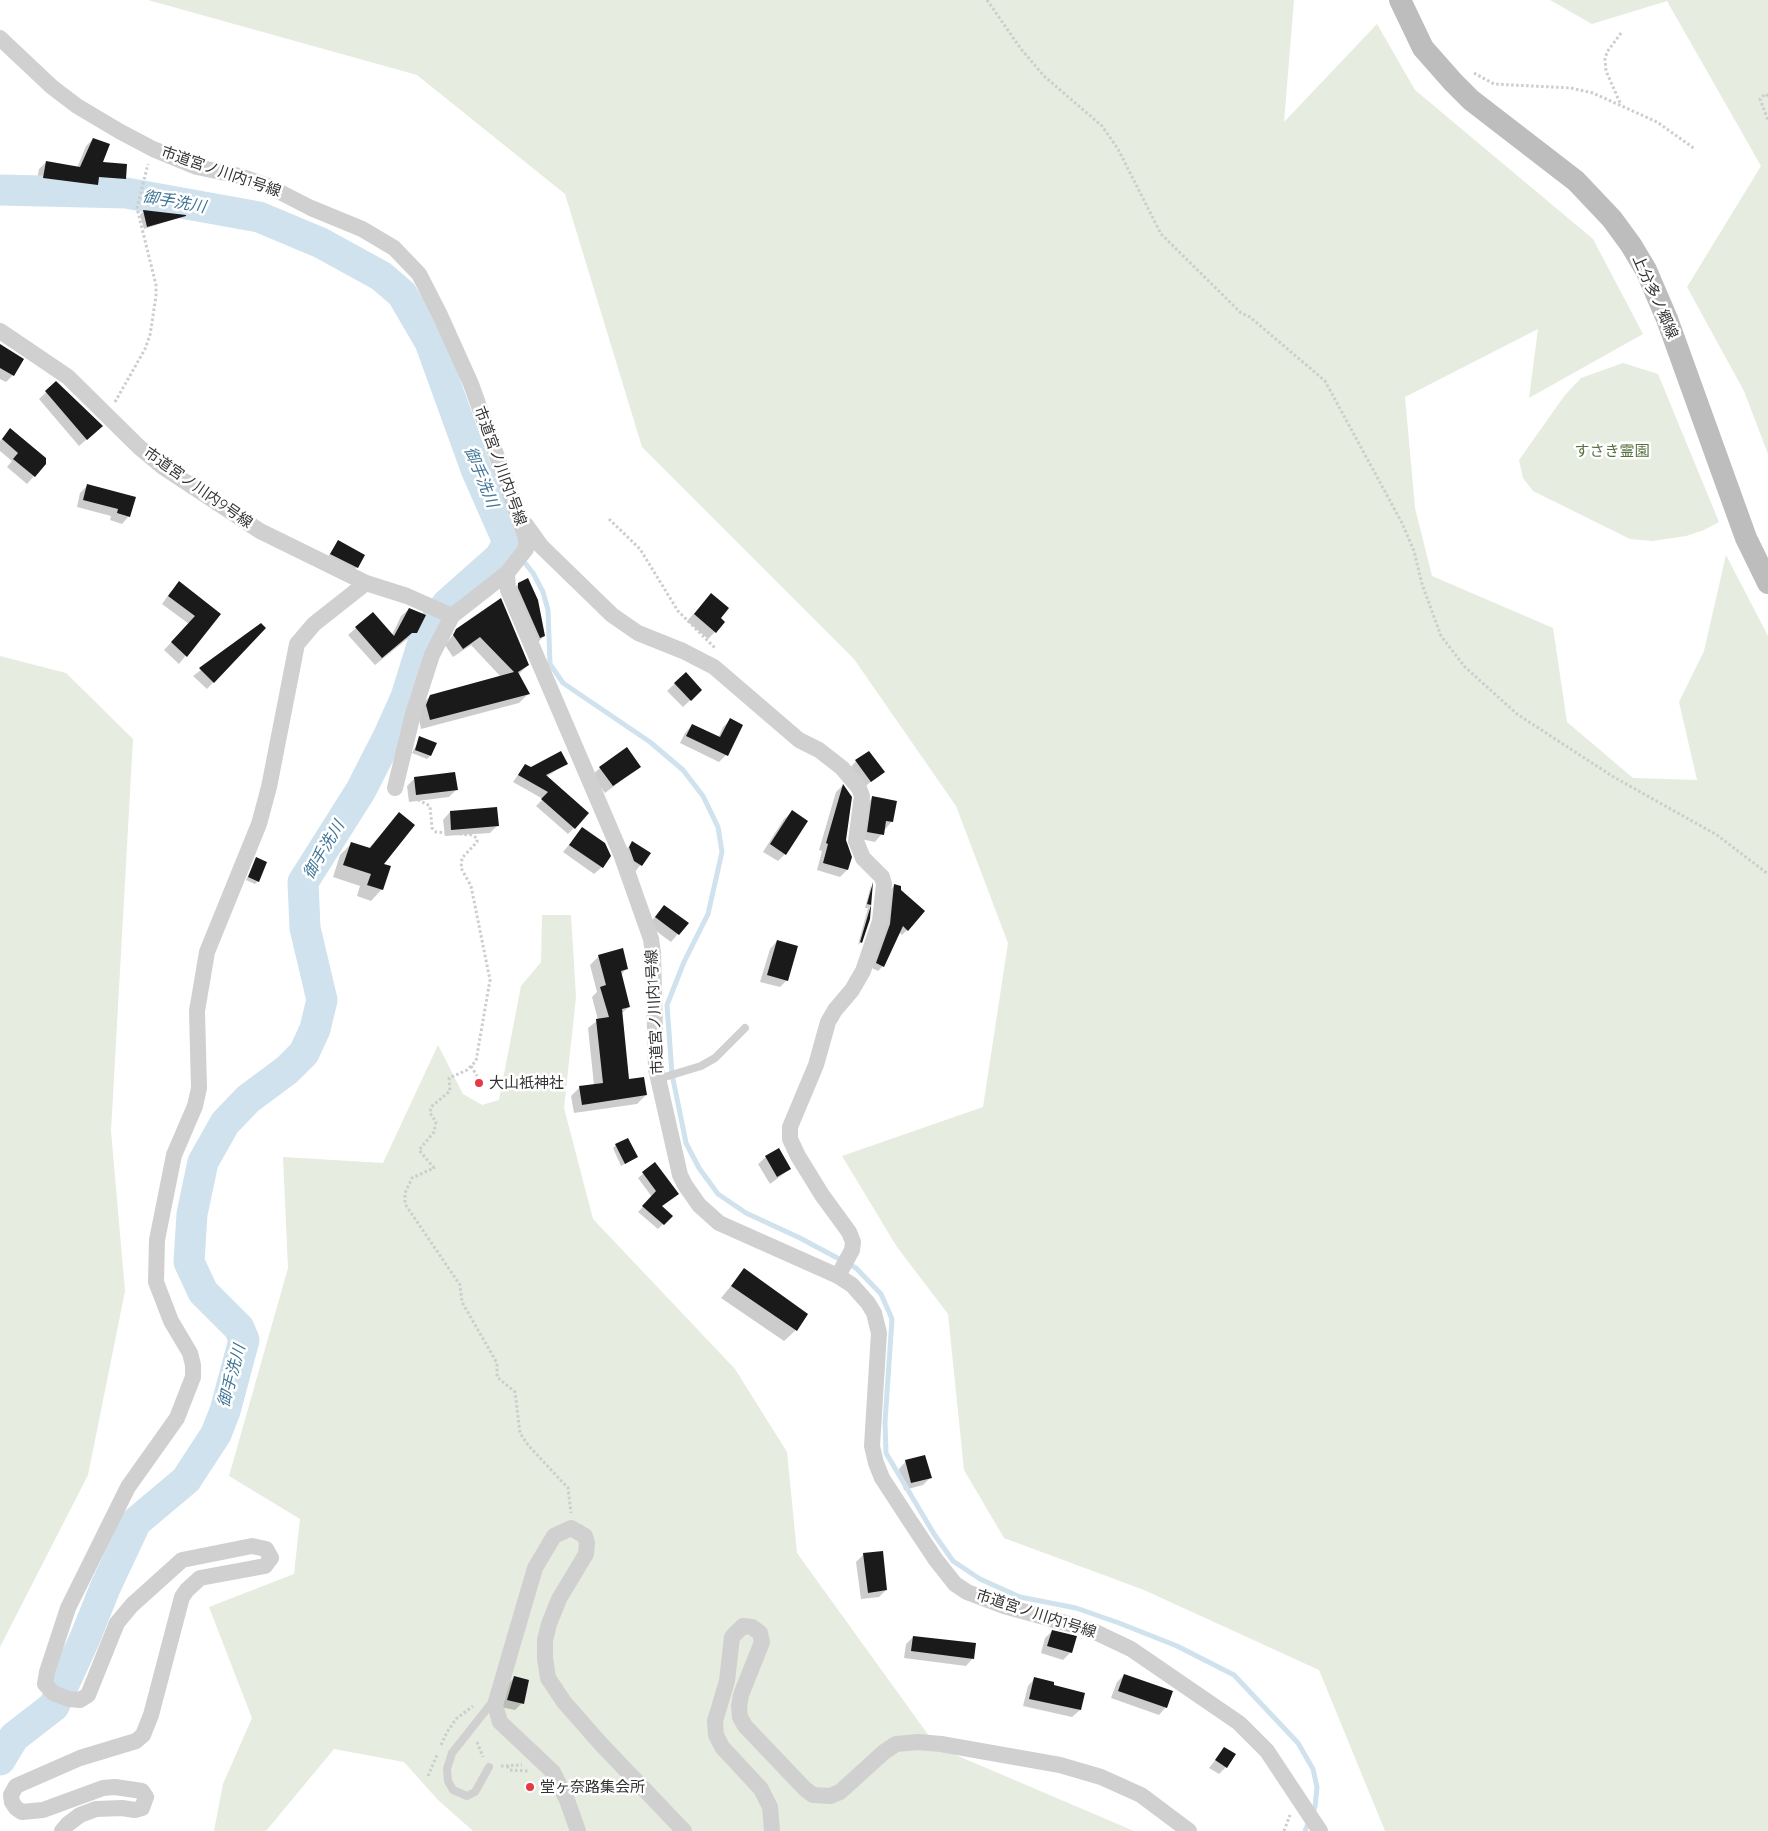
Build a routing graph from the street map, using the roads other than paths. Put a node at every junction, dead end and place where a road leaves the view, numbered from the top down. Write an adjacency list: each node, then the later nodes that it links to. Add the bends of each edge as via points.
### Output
1 (1400, 0): 7 (main road, 上分多ノ郷線, via 1423,48 1453,82 1471,100 1576,181 1612,219 1631,245 1646,270 1667,319 1746,538)
2 (0, 38): 4 (street, 市道宮ノ川内1号線, via 30,69 70,101 152,149 197,167 268,186 378,237 408,260 440,314 471,384)
3 (0, 331): 6 (street, 市道宮ノ川内9号線, via 68,377 163,467 233,515)
4 (510, 497): 5 (street, 市道宮ノ川内1号線, via 527,546); 12 (street, via 536,541 612,615 638,632 714,667 792,734 842,768 859,788 862,796 856,840 863,858 882,877 880,922 863,971 828,1022 816,1065 790,1133 806,1172 853,1242)
5 (510, 570): 8 (street); 11 (street, 市道宮ノ川内1号線, via 508,590 621,854 651,939 655,1053)
6 (366, 583): 8 (street, 市道宮ノ川内9号線); 16 (street, via 314,624 297,644 259,824 207,952 197,1011 199,1088 195,1106 174,1155 155,1260 156,1282 171,1321 190,1353 193,1377 177,1418 128,1487 68,1608 45,1684 53,1693 69,1698 80,1700 88,1695 117,1623 182,1560 261,1546 270,1552 270,1563 200,1578 187,1590 182,1597 143,1735 136,1741 80,1758 16,1786 11,1795 12,1802 22,1812 43,1810 115,1786 142,1791 146,1797 142,1808 96,1808 80,1815)
7 (1768, 583)
8 (445, 614): 9 (street, via 413,714)
9 (395, 788)
10 (745, 1028): 11 (lane, via 715,1058)
11 (661, 1078): 12 (street, 市道宮ノ川内1号線, via 680,1175 699,1205 731,1229)
12 (842, 1268): 15 (street, 市道宮ノ川内1号線, via 877,1322 879,1345 872,1446 876,1463 910,1521 955,1584 1004,1606 1091,1630 1131,1649 1239,1723 1267,1752)
13 (497, 1697): 14 (lane, via 452,1753 447,1769 448,1781 453,1790 467,1796 475,1792); 17 (street, via 496,1714 500,1722 553,1772); 18 (street, via 535,1568 554,1536 571,1528 585,1536 586,1554 559,1599 549,1624 545,1640 548,1678 594,1737)
14 (489, 1767)
15 (1318, 1829)
16 (62, 1831)
17 (578, 1831)
18 (684, 1831)
19 (772, 1831): 20 (street, via 770,1807 761,1789 722,1747 716,1735 715,1720 727,1681 732,1637 743,1626 752,1627 760,1633 762,1642 741,1695 740,1717 813,1795 830,1796 840,1792 896,1744 941,1744 1060,1765 1101,1777 1141,1795)
20 (1189, 1831)

